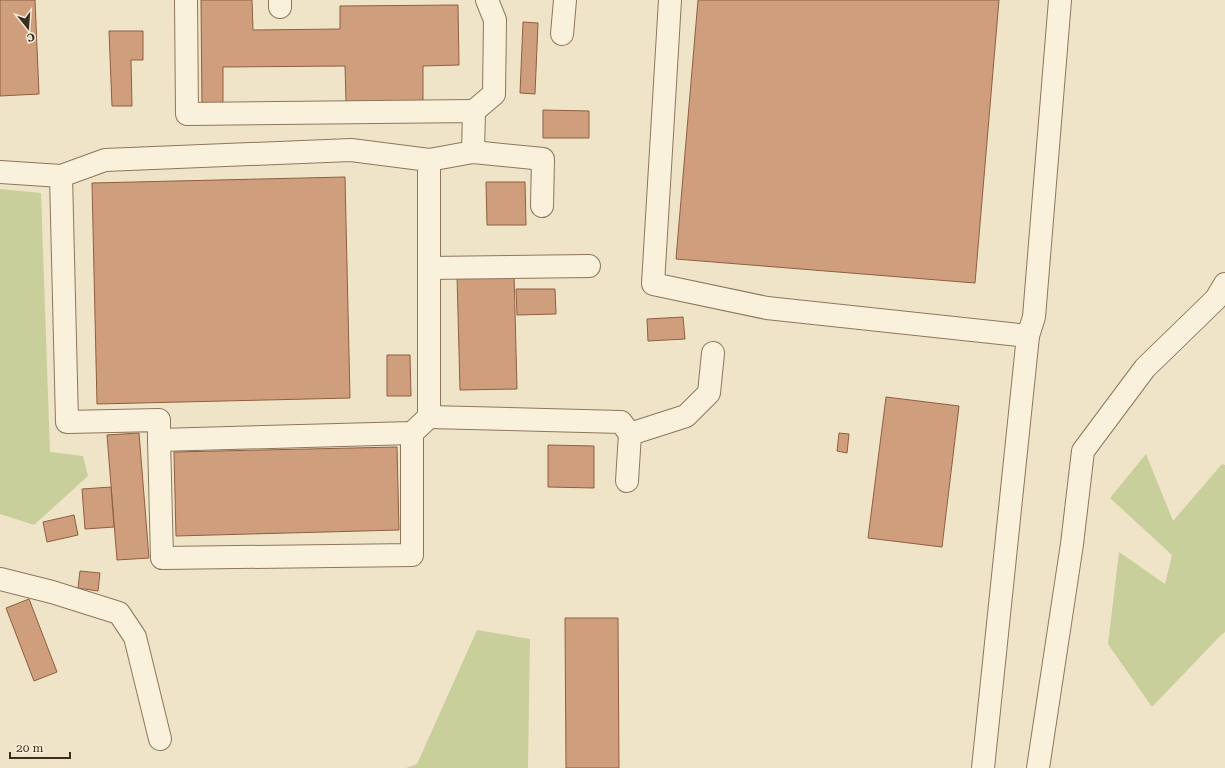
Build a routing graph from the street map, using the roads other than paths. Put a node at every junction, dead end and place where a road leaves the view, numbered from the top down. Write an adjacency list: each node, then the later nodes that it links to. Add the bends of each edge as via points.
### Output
1 (186, 0): 7 (lane, via 187,114)
2 (487, 0): 7 (lane, via 495,20 494,94)
3 (565, 0): 6 (lane)
4 (670, 0): 16 (lane, via 653,284 767,308)
5 (1060, 0): 16 (lane, via 1034,317)
6 (562, 34)
7 (474, 111): 8 (lane)
8 (473, 152): 9 (lane); 12 (lane, via 543,159)
9 (429, 160): 11 (lane, via 351,150 105,160); 14 (lane)
10 (0, 172): 11 (lane)
11 (61, 176): 21 (lane, via 67,422 158,420)
12 (542, 206)
13 (589, 266): 14 (lane)
14 (429, 268): 18 (lane)
15 (1225, 284): 26 (lane, via 1216,299 1145,368 1083,451 1072,544)
16 (1028, 336): 25 (lane)
17 (713, 353): 20 (lane, via 709,393 686,416)
18 (429, 417): 19 (lane); 20 (lane, via 620,422)
19 (412, 433): 21 (lane); 21 (lane, via 412,555 162,558)
20 (630, 434): 22 (lane)
21 (159, 440)
22 (626, 481)
23 (0, 579): 24 (lane, via 119,613 135,637)
24 (160, 739)
25 (982, 768)
26 (1038, 768)

